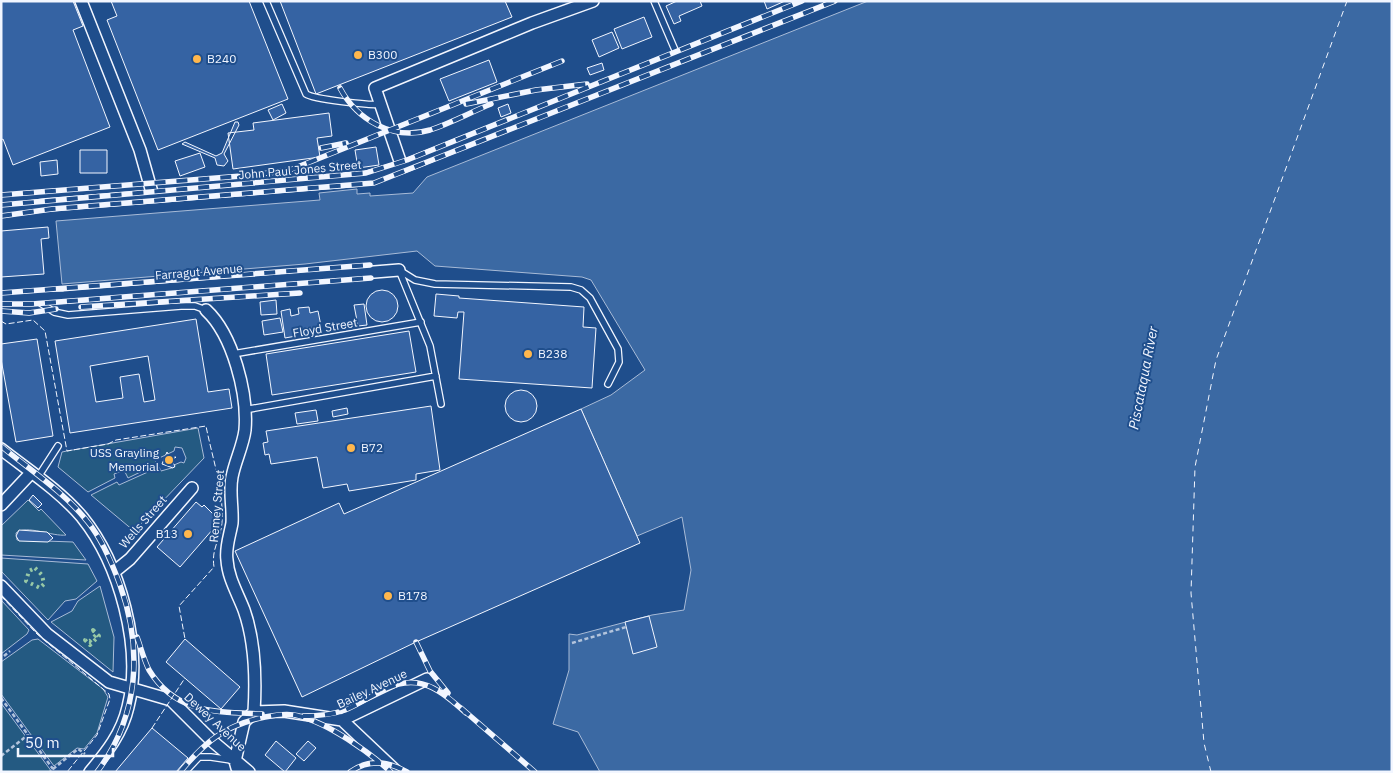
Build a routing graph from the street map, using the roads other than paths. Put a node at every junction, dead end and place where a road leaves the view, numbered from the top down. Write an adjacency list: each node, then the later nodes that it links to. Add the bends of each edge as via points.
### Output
1 (82, 1): 9 (street, via 140,150)
2 (266, 1): 7 (lane, via 306,94 314,98)
3 (593, 1): 7 (street, via 375,88)
4 (654, 1): 6 (lane)
5 (818, 1): 6 (street, John Paul Jones Street)
6 (678, 57): 8 (street, John Paul Jones Street)
7 (381, 104): 8 (street)
8 (402, 167): 9 (street, John Paul Jones Street, via 358,180)
9 (152, 196): 10 (street, John Paul Jones Street)
10 (1, 211)
11 (399, 270): 12 (street, Farragut Avenue); 15 (lane); 18 (lane, via 415,280 436,284 581,290 596,306 618,350 619,362)
12 (33, 298): 13 (street, Farragut Avenue); 14 (lane, via 54,312 68,315 181,306)
13 (1, 299)
14 (206, 310): 16 (street, Remey Street, via 218,324)
15 (421, 322): 16 (lane, Floyd Street); 17 (lane)
16 (233, 354): 20 (street, Remey Street)
17 (436, 376): 19 (lane); 20 (lane)
18 (608, 384)
19 (441, 404)
20 (244, 410): 30 (street, Remey Street, via 243,441 232,478 232,522 226,554 249,632)
21 (58, 446): 23 (lane)
22 (1, 449): 23 (street)
23 (34, 475): 25 (street); 26 (street, via 70,504 86,523)
24 (192, 488): 26 (street, Wells Street, via 130,559)
25 (1, 505)
26 (114, 572): 29 (street, via 132,650)
27 (1, 586): 29 (street, Dewey Avenue, via 47,634 109,682)
28 (435, 684): 31 (street, Bailey Avenue, via 427,679)
29 (131, 689): 32 (street, Dewey Avenue, via 170,700); 33 (street, via 128,707 116,737)
30 (254, 712): 31 (street, Bailey Avenue, via 284,711); 32 (street, via 244,722)
31 (342, 720): 36 (street)
32 (237, 766): 34 (lane, via 203,756); 35 (street, Dewey Avenue)
33 (90, 772)
34 (185, 772)
35 (249, 772)
36 (397, 772)

